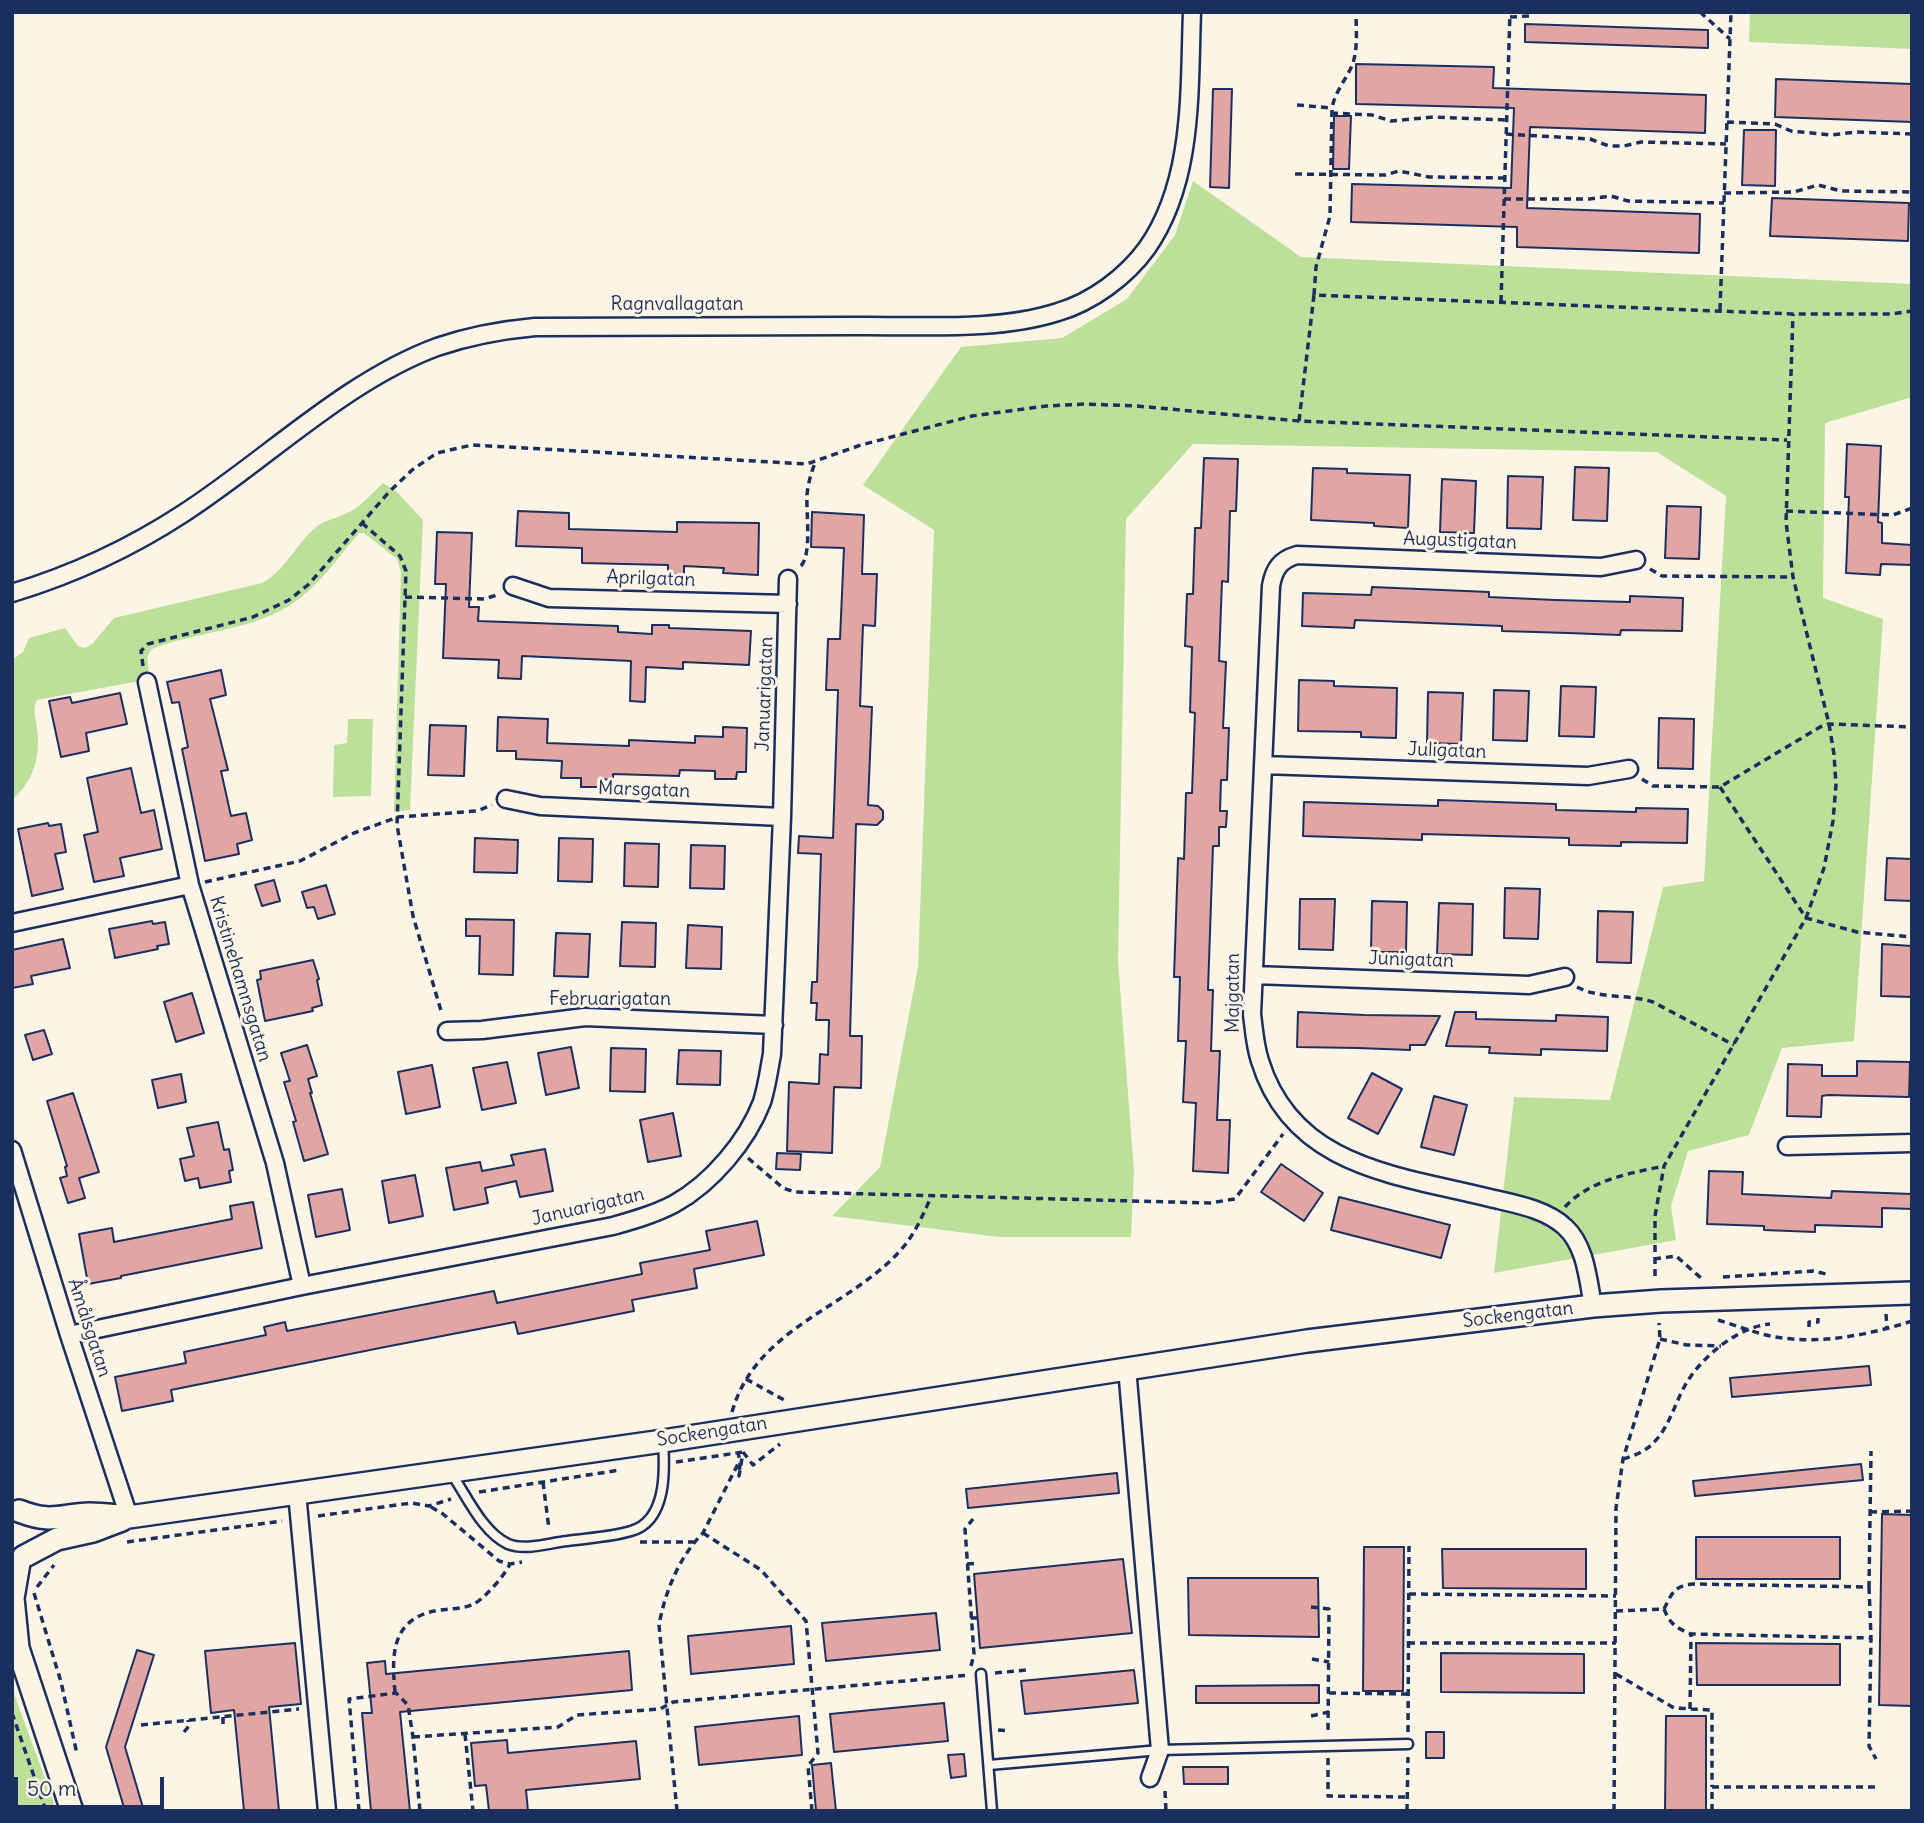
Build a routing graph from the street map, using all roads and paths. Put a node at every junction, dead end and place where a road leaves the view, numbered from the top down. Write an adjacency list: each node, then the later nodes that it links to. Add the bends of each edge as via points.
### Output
1 (1192, 12): 38 (street, Ragnvallagatan, via 1181,168 1170,205 1138,258 1104,289 1074,306 1030,320 980,324 535,327 477,335 437,347 374,378 186,512 111,556)
2 (1356, 12): 9 (path, via 1353,62)
3 (1700, 12): 7 (path)
4 (1731, 12): 7 (path)
5 (1510, 15): 6 (path); 10 (path)
6 (1529, 16)
7 (1730, 38): 11 (path)
8 (1297, 105): 9 (path)
9 (1331, 110): 10 (path, via 1391,121 1434,117); 16 (path)
10 (1507, 120): 12 (path)
11 (1727, 122): 13 (path, via 1774,124 1791,131 1831,135); 14 (path)
12 (1506, 134): 14 (path, via 1590,139 1617,146 1641,142); 17 (path)
13 (1912, 134)
14 (1726, 144): 19 (path)
15 (1295, 173): 16 (path)
16 (1331, 175): 17 (path, via 1399,171 1429,177); 22 (path, via 1329,216 1315,267)
17 (1505, 178): 20 (path)
18 (1912, 192): 19 (path, via 1841,191 1818,185 1794,192)
19 (1724, 193): 21 (path)
20 (1504, 199): 21 (path, via 1611,196 1628,201); 23 (path)
21 (1724, 203): 24 (path)
22 (1314, 295): 23 (path); 27 (path)
23 (1501, 302): 24 (path)
24 (1720, 310): 26 (path)
25 (1912, 312): 26 (path)
26 (1793, 314): 28 (path)
27 (1298, 421): 28 (path); 29 (path, via 1137,406 1046,406 942,423)
28 (1787, 440): 31 (path)
29 (814, 463): 32 (path, via 471,445 429,458); 36 (path, via 807,493 805,563)
30 (1912, 508): 31 (path, via 1893,515)
31 (1786, 511): 35 (path)
32 (362, 523): 39 (path, via 403,561); 41 (path, via 309,584 289,600 253,617 145,645 141,655)
33 (1636, 560): 34 (street, Augustigatan, via 1601,567 1297,555); 35 (path, via 1662,576)
34 (1282, 561): 44 (street, Majgatan, via 1270,586)
35 (1793, 577): 42 (path)
36 (788, 579): 40 (street, Januarigatan)
37 (513, 586): 39 (path, via 484,599); 40 (street, Aprilgatan, via 549,598)
38 (12, 593)
39 (405, 597): 48 (path)
40 (788, 604): 49 (street, Januarigatan)
41 (146, 682): 50 (street, Kristinehamnsgatan)
42 (1829, 724): 43 (path); 46 (path); 51 (path, via 1836,785 1833,821 1824,868)
43 (1912, 727)
44 (1263, 765): 45 (street, Juligatan, via 1588,776); 54 (street, Majgatan)
45 (1629, 769): 46 (path, via 1653,786)
46 (1720, 787): 51 (path)
47 (506, 799): 48 (path, via 477,811); 49 (street, Marsgatan, via 540,806)
48 (398, 817): 50 (path, via 300,861); 57 (path, via 413,916)
49 (782, 817): 56 (street, Januarigatan)
50 (190, 885): 52 (street); 70 (street, Kristinehamnsgatan, via 275,1163)
51 (1806, 918): 53 (path, via 1857,932); 58 (path)
52 (12, 923)
53 (1912, 937)
54 (1254, 975): 55 (street, Junigatan, via 1529,985); 59 (street, Majgatan, via 1252,1014 1259,1061)
55 (1565, 977): 58 (path, via 1584,991 1653,1002)
56 (774, 1025): 57 (street, Februarigatan, via 585,1017); 62 (street, Januarigatan, via 762,1101)
57 (447, 1031)
58 (1734, 1045): 64 (path)
59 (1292, 1120): 65 (path, via 1244,1189 1226,1202); 66 (street, Majgatan, via 1330,1151 1372,1168)
60 (1912, 1143): 61 (street)
61 (1787, 1146)
62 (735, 1148): 65 (path, via 783,1188 795,1192); 70 (street, Januarigatan, via 694,1190 635,1220)
63 (12, 1150): 82 (street, Åmålsgatan)
64 (1664, 1166): 66 (path, via 1587,1190); 67 (path, via 1655,1216)
65 (931, 1196): 86 (path, via 914,1233 899,1252 877,1273 774,1343)
66 (1554, 1219): 72 (street, Majgatan, via 1566,1228 1583,1256)
67 (1654, 1259): 68 (path); 69 (path, via 1676,1256)
68 (1655, 1276)
69 (1701, 1278)
70 (302, 1286): 82 (street, Januarigatan)
71 (1912, 1293): 72 (street, Sockengatan)
72 (1593, 1306): 85 (street, Sockengatan)
73 (1669, 1317): 74 (path)
74 (1655, 1318)
75 (1707, 1318): 81 (path)
76 (1818, 1318): 80 (path, via 1818,1322 1809,1322)
77 (1912, 1321): 81 (path, via 1845,1337 1795,1339)
78 (1659, 1323): 83 (path)
79 (1770, 1324): 81 (path)
80 (1809, 1327)
81 (1746, 1329): 84 (path)
82 (69, 1335): 101 (street, Åmålsgatan)
83 (1660, 1339): 84 (path); 91 (path)
84 (1721, 1346): 91 (path, via 1688,1380 1657,1440 1641,1453)
85 (1127, 1368): 88 (street, Sockengatan); 154 (street)
86 (746, 1379)
87 (788, 1439): 90 (path, via 753,1465)
88 (663, 1441): 92 (lane); 94 (street, Sockengatan)
89 (1871, 1451): 99 (path)
90 (743, 1452): 92 (path); 105 (path)
91 (1623, 1459): 116 (path, via 1616,1508)
92 (664, 1464): 97 (lane, via 661,1495 645,1524 632,1531 593,1537 523,1547 509,1544 486,1526)
93 (624, 1469): 95 (path)
94 (449, 1471): 96 (street, Sockengatan); 97 (lane)
95 (543, 1482): 97 (path); 104 (path)
96 (298, 1493): 101 (street, Sockengatan); 102 (street)
97 (466, 1494): 102 (path, via 429,1506 411,1503)
98 (16, 1508): 101 (street, Sockengatan, via 52,1520 89,1514); 109 (street, via 29,1538)
99 (1870, 1511): 100 (path); 113 (path)
100 (1912, 1511)
101 (129, 1517): 109 (street, Sockengatan, via 57,1539)
102 (300, 1519): 106 (path); 138 (street)
103 (973, 1519): 112 (path, via 965,1530)
104 (549, 1529)
105 (703, 1533): 133 (path, via 761,1570 806,1621); 137 (path, via 665,1594 659,1625)
106 (115, 1544)
107 (1409, 1546): 115 (path)
108 (57, 1562): 114 (path)
109 (18, 1563): 117 (street)
110 (979, 1563): 112 (path)
111 (510, 1564): 134 (path, via 505,1575 474,1604 429,1612 410,1622 397,1639 392,1659)
112 (967, 1564): 121 (path)
113 (1870, 1587): 119 (path, via 1681,1585); 124 (path)
114 (33, 1591): 117 (path); 155 (path)
115 (1409, 1594): 116 (path); 126 (path)
116 (1616, 1596): 120 (path)
117 (13, 1598): 125 (street)
118 (1311, 1607): 129 (path, via 1329,1609)
119 (1664, 1609): 120 (path); 123 (path, via 1676,1629)
120 (1616, 1611): 127 (path)
121 (971, 1618): 122 (path); 131 (path, via 971,1665)
122 (980, 1618)
123 (1691, 1634): 124 (path); 139 (path)
124 (1871, 1638): 156 (path, via 1869,1746)
125 (15, 1643): 164 (street)
126 (1408, 1643): 127 (path); 136 (path)
127 (1616, 1643): 132 (path)
128 (1312, 1659): 129 (path)
129 (1329, 1662): 135 (path)
130 (1027, 1670): 131 (path)
131 (976, 1674): 133 (path); 157 (lane)
132 (1616, 1674): 139 (path, via 1674,1708); 174 (path)
133 (812, 1689): 137 (path); 170 (path, via 818,1753 808,1766)
134 (396, 1693): 151 (path, via 408,1705); 166 (path, via 349,1699)
135 (1329, 1693): 136 (path); 141 (path)
136 (1408, 1695): 153 (path)
137 (667, 1705): 150 (path, via 577,1715 558,1727); 169 (path)
138 (317, 1708): 140 (path); 165 (street)
139 (1690, 1709): 159 (path, via 1712,1710)
140 (279, 1711): 144 (path); 145 (path)
141 (1329, 1712): 143 (path); 152 (path)
142 (12, 1713): 163 (path)
143 (1311, 1716)
144 (223, 1717): 146 (path); 148 (path)
145 (280, 1718)
146 (188, 1720): 147 (path); 149 (path)
147 (141, 1725)
148 (223, 1727)
149 (184, 1732)
150 (465, 1734): 151 (path); 168 (path)
151 (413, 1737): 167 (path)
152 (1328, 1744): 153 (lane); 154 (lane); 162 (path, via 1328,1796)
153 (1408, 1744): 162 (path)
154 (1160, 1750): 157 (lane); 158 (street)
155 (77, 1755)
156 (1876, 1759)
157 (989, 1765): 171 (lane)
158 (1150, 1778)
159 (1712, 1787): 160 (path); 175 (path)
160 (1875, 1787)
161 (1165, 1791): 172 (path)
162 (1407, 1797): 173 (path)
163 (46, 1811)
164 (72, 1811)
165 (327, 1811)
166 (359, 1811)
167 (420, 1811)
168 (473, 1811)
169 (677, 1811)
170 (812, 1811)
171 (992, 1811)
172 (1166, 1811)
173 (1407, 1811)
174 (1614, 1811)
175 (1712, 1811)

